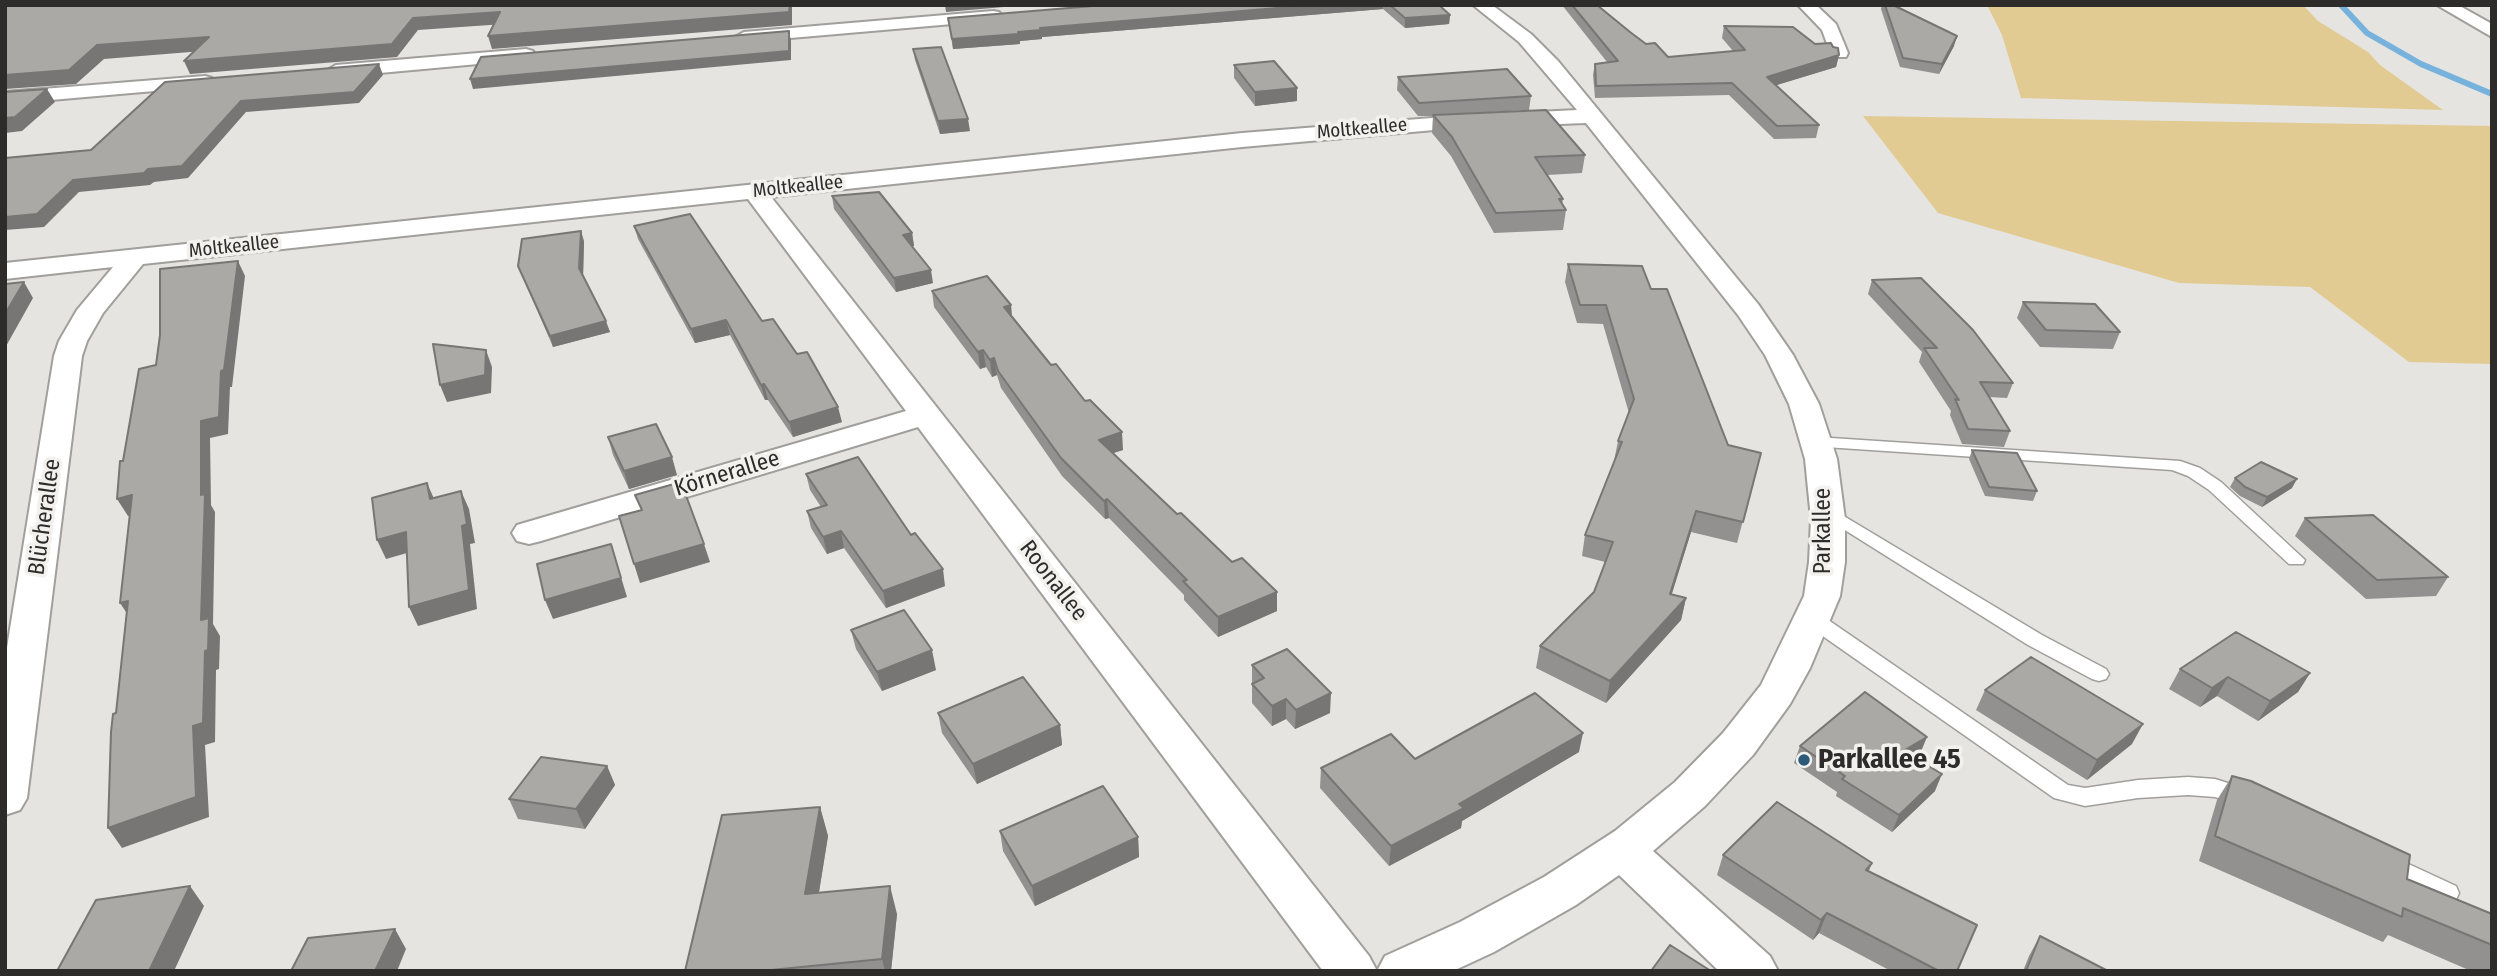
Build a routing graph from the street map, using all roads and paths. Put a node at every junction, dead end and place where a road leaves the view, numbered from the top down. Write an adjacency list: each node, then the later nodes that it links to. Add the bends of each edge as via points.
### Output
1 (1481, 5): 12 (street, Parkallee, via 1539,51)
2 (1806, 5): 8 (street, via 1830,28)
3 (2445, 5): 5 (street)
4 (1009, 15): 6 (street)
5 (2492, 32)
6 (730, 38)
7 (549, 53): 9 (street)
8 (1839, 53)
9 (312, 73)
10 (228, 80): 11 (street)
11 (5, 98)
12 (1592, 116): 13 (street, Moltkeallee, via 1291,135); 17 (street, Parkallee, via 1764,332 1796,387)
13 (754, 191): 14 (street, Moltkeallee); 16 (street, Roonallee)
14 (135, 257): 15 (street, Moltkeallee); 23 (street, Blücherallee, via 91,310 68,356)
15 (5, 271)
16 (925, 415): 19 (street, Körnerallee); 28 (street, Roonallee)
17 (1816, 442): 18 (street, Parkallee); 20 (lane, via 2174,465 2215,486)
18 (1827, 511): 21 (street, Parkallee, via 1824,585); 22 (lane, via 2035,640)
19 (529, 533)
20 (2296, 560)
21 (1814, 620): 24 (lane, via 2062,792 2085,797 2188,786 2214,788); 25 (street, Parkallee, via 1776,694 1738,744 1690,794)
22 (2099, 674)
23 (5, 798)
24 (2261, 803)
25 (1622, 850): 29 (street, Parkallee, via 1520,914); 30 (street)
26 (2373, 857): 27 (lane)
27 (2447, 893)
28 (1352, 971)
29 (1402, 971)
30 (1753, 971)

